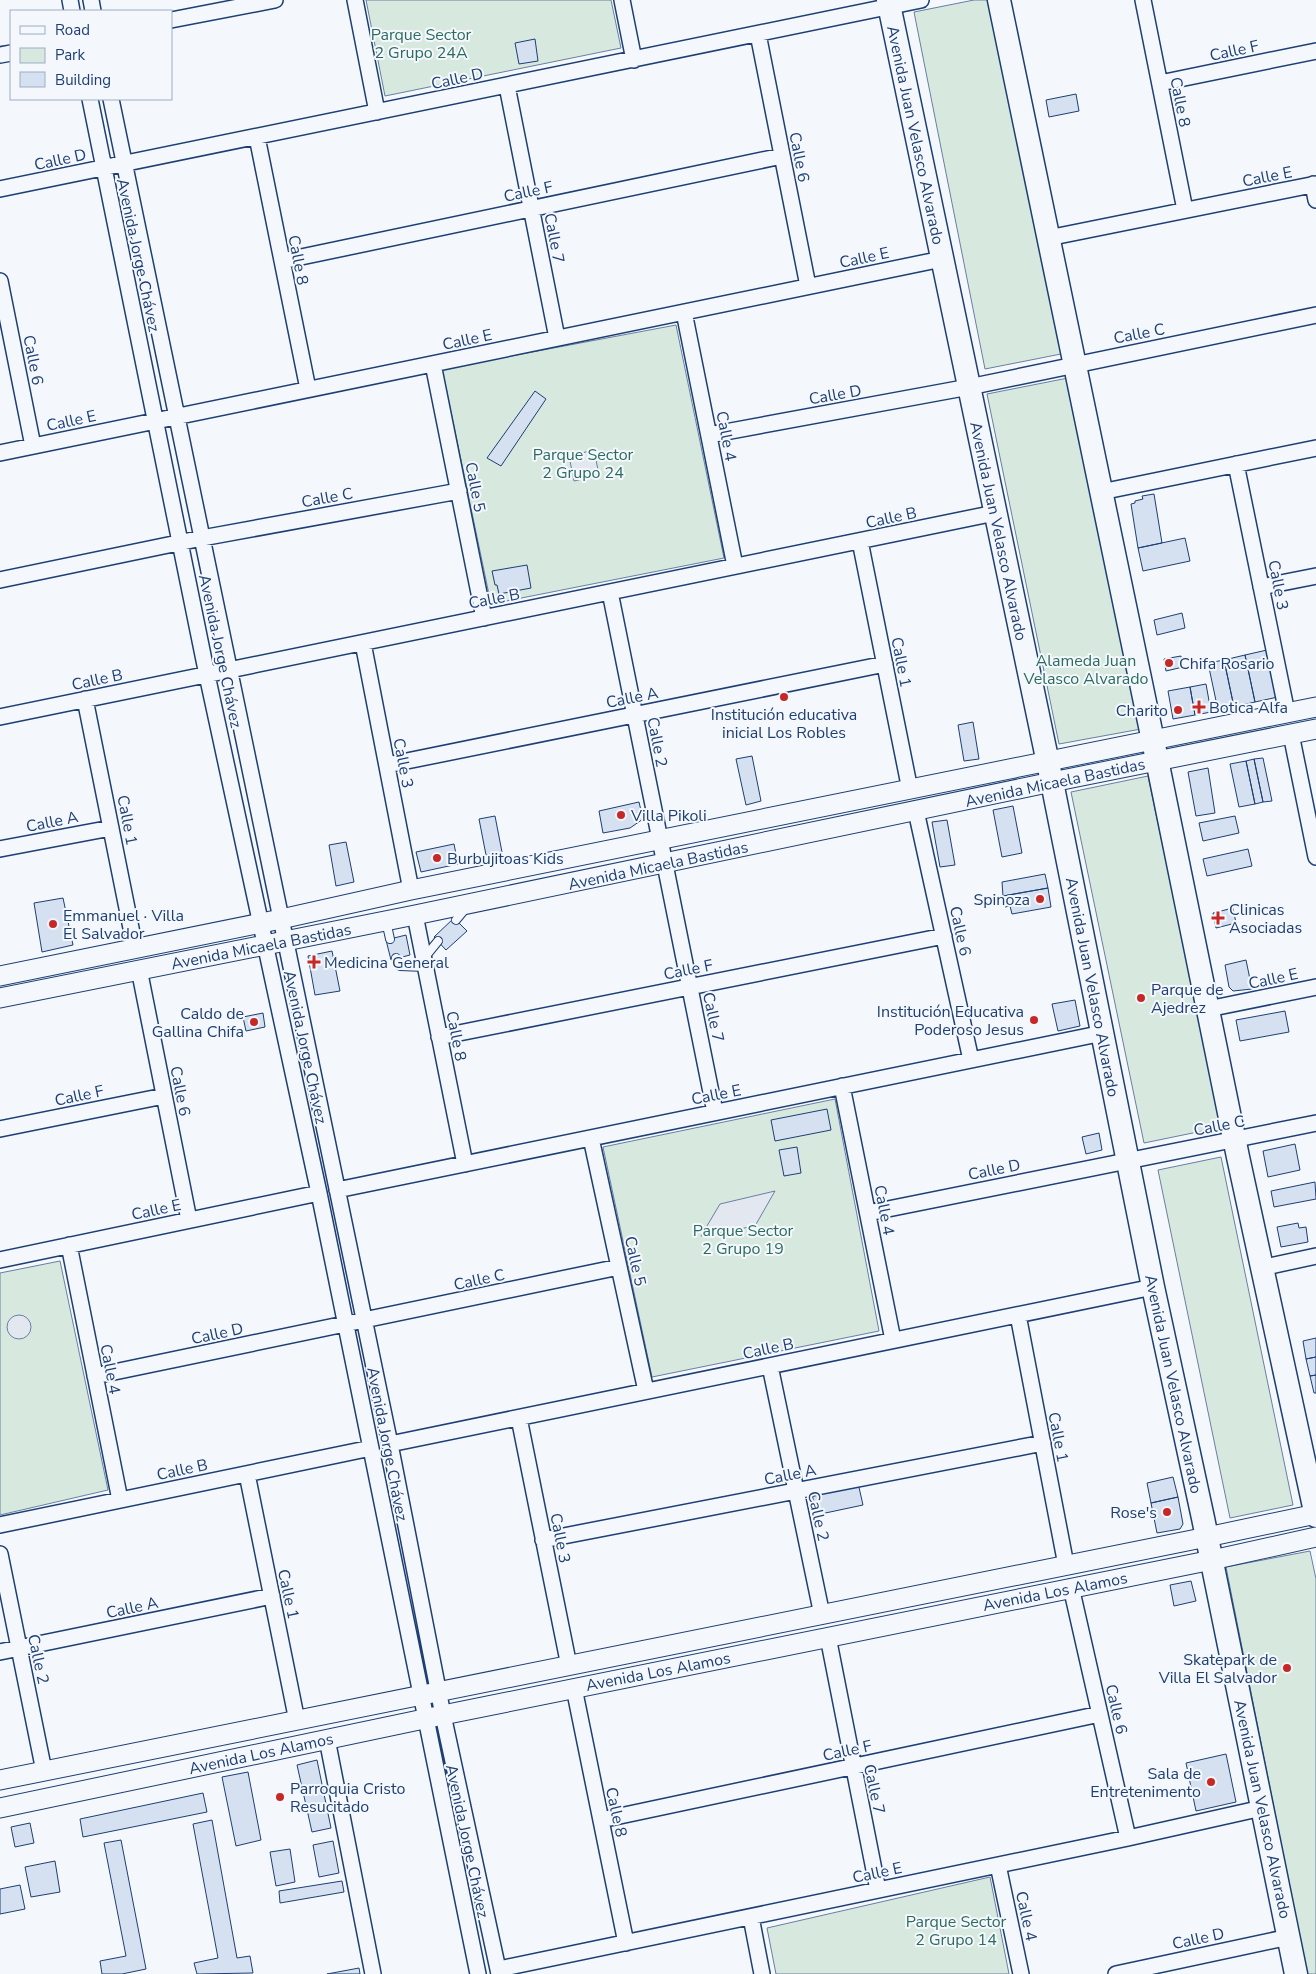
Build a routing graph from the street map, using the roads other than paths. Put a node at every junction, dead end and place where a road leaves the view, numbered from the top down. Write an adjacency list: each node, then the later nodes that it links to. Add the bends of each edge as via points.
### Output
1 (276, 0): 8 (street)
2 (355, 0): 17 (street)
3 (622, 0): 12 (street)
4 (921, 0): 7 (street, Calle D)
5 (999, 0): 27 (main road)
6 (1143, 0): 13 (street, Calle 8)
7 (889, 3): 10 (street, Calle D); 28 (main road, Avenida Juan Velasco Alvarado)
8 (229, 5): 9 (street)
9 (172, 20)
10 (758, 34): 12 (street, Calle D); 19 (street, Calle 6)
11 (1316, 51): 13 (street, Calle F)
12 (634, 60): 14 (street, Calle D)
13 (1160, 83): 26 (street, Calle 8)
14 (507, 86): 17 (street, Calle D); 25 (street, Calle 7)
15 (90, 100): 21 (street, Avenida Jorge Chávez)
16 (111, 100): 20 (street, Avenida Jorge Chávez)
17 (377, 112): 18 (street, Calle D)
18 (257, 137): 20 (street, Calle D); 29 (street, Calle 8)
19 (782, 156): 25 (street, Calle F); 31 (street, Calle 6)
20 (125, 164): 21 (street, Calle D); 40 (street, Avenida Jorge Chávez)
21 (103, 168): 23 (street, Calle D); 41 (street, Avenida Jorge Chávez)
22 (1314, 184): 24 (street); 26 (street, Calle E)
23 (0, 189)
24 (1316, 200)
25 (532, 209): 29 (street, Calle F); 35 (street, Calle 7)
26 (1185, 210): 27 (street, Calle E)
27 (1048, 238): 36 (main road)
28 (942, 259): 31 (street, Calle E); 38 (main road, Avenida Juan Velasco Alvarado)
29 (282, 261): 39 (street, Calle 8)
30 (0, 281): 34 (street, Calle 6)
31 (808, 286): 32 (street, Calle E)
32 (684, 312): 35 (street, Calle E); 42 (street, Calle 4)
33 (1316, 315): 36 (street, Calle C)
34 (4, 323): 43 (street, Calle 6)
35 (557, 338): 37 (street, Calle E)
36 (1075, 363): 38 (street, Calle C); 48 (main road)
37 (433, 364): 39 (street, Calle E); 47 (street, Calle 5)
38 (969, 387): 42 (street, Calle D); 49 (main road, Avenida Juan Velasco Alvarado)
39 (308, 389): 40 (street, Calle E)
40 (177, 416): 41 (street, Calle E); 50 (street, Avenida Jorge Chávez)
41 (155, 421): 43 (street, Calle E); 52 (street, Avenida Jorge Chávez)
42 (708, 435): 53 (street, Calle 4)
43 (33, 446): 45 (street, Calle E)
44 (1316, 448): 46 (street)
45 (0, 453)
46 (1236, 464): 48 (street); 56 (street, Calle 3)
47 (459, 490): 50 (street, Calle C); 58 (street, Calle 5)
48 (1101, 492): 70 (main road)
49 (995, 513): 51 (street, Calle B); 72 (main road, Avenida Juan Velasco Alvarado)
50 (202, 538): 52 (street); 61 (street, Avenida Jorge Chávez)
51 (860, 541): 53 (street, Calle B); 60 (street, Calle 1)
52 (181, 542): 55 (street); 62 (street, Avenida Jorge Chávez)
53 (735, 566): 57 (street, Calle B)
54 (1316, 576): 56 (street)
55 (0, 580)
56 (1261, 587): 66 (street, Calle 3)
57 (610, 592): 58 (street, Calle B); 65 (street, Calle 2)
58 (484, 618): 59 (street, Calle B)
59 (363, 642): 61 (street, Calle B); 71 (street, Calle 3)
60 (885, 664): 65 (street, Calle A); 73 (street, Calle 1)
61 (229, 670): 62 (street, Calle B); 83 (street, Avenida Jorge Chávez)
62 (207, 674): 63 (street, Calle B); 85 (street, Avenida Jorge Chávez)
63 (86, 700): 67 (street, Calle B); 75 (street, Calle 1)
64 (1316, 707): 66 (street, Avenida Micaela Bastidas)
65 (634, 714): 71 (street, Calle A); 76 (street, Calle 2)
66 (1287, 714): 70 (street, Avenida Micaela Bastidas)
67 (0, 717)
68 (1316, 729): 69 (street, Avenida Micaela Bastidas)
69 (1290, 734): 70 (street, Avenida Micaela Bastidas); 78 (street)
70 (1155, 750): 72 (street, Avenida Micaela Bastidas); 98 (main road)
71 (387, 765): 80 (street, Calle 3)
72 (1050, 772): 73 (street, Avenida Micaela Bastidas); 74 (street, Avenida Micaela Bastidas); 99 (main road, Avenida Juan Velasco Alvarado)
73 (910, 790): 76 (street, Avenida Micaela Bastidas)
74 (916, 811): 79 (street, Avenida Micaela Bastidas); 86 (street, Calle 6)
75 (111, 828): 77 (street, Calle A); 90 (street, Calle 1)
76 (660, 840): 79 (street, Calle 7); 80 (street, Avenida Micaela Bastidas)
77 (0, 849)
78 (1316, 857)
79 (664, 864): 81 (street, Avenida Micaela Bastidas); 95 (street, Calle 7)
80 (411, 890): 83 (street, Avenida Micaela Bastidas)
81 (469, 904): 82 (street, Avenida Micaela Bastidas); 84 (lane)
82 (415, 915): 87 (street, Avenida Micaela Bastidas, via 388,930); 92 (street, Calle 8)
83 (281, 919): 85 (street, Avenida Micaela Bastidas); 87 (street, Avenida Jorge Chávez)
84 (456, 920)
85 (262, 923): 89 (street, Avenida Jorge Chávez); 90 (street, Avenida Micaela Bastidas)
86 (944, 936): 95 (street, Calle F); 101 (street, Calle 6)
87 (286, 941): 89 (street, Avenida Micaela Bastidas); 111 (street, Avenida Jorge Chávez)
88 (438, 941): 92 (lane)
89 (266, 945): 93 (street, Avenida Micaela Bastidas); 112 (street, Avenida Jorge Chávez)
90 (135, 948): 94 (street, Avenida Micaela Bastidas)
91 (396, 958): 92 (lane, via 400,966)
92 (424, 963): 100 (street, Calle 8)
93 (139, 969): 97 (street, Avenida Micaela Bastidas); 103 (street, Calle 6)
94 (0, 976)
95 (690, 987): 100 (street, Calle F); 104 (street, Calle 7)
96 (1316, 987): 98 (street, Calle E)
97 (0, 998)
98 (1208, 1009): 108 (main road)
99 (1102, 1033): 101 (street, Calle E); 109 (main road, Avenida Juan Velasco Alvarado)
100 (439, 1036): 110 (street, Calle 8)
101 (971, 1060): 102 (street, Calle E)
102 (842, 1086): 104 (street, Calle E); 113 (street, Calle 4)
103 (164, 1096): 106 (street, Calle F); 114 (street, Calle 6)
104 (715, 1112): 107 (street, Calle E)
105 (1316, 1124): 108 (street, Calle C)
106 (0, 1130)
107 (591, 1138): 110 (street, Calle E); 118 (street, Calle 5)
108 (1234, 1140): 109 (street, Calle C); 119 (main road)
109 (1128, 1161): 113 (street, Calle D); 120 (main road, Avenida Juan Velasco Alvarado)
110 (464, 1164): 111 (street, Calle E)
111 (337, 1190): 122 (street, Avenida Jorge Chávez)
112 (319, 1193): 114 (street, Calle E); 123 (street, Avenida Jorge Chávez)
113 (868, 1213): 124 (street, Calle 4)
114 (189, 1220): 115 (street, Calle E)
115 (69, 1245): 117 (street, Calle E); 126 (street, Calle 4)
116 (1316, 1256): 119 (street)
117 (0, 1260)
118 (619, 1268): 122 (street, Calle C); 127 (street, Calle 5)
119 (1261, 1268): 135 (main road)
120 (1153, 1287): 121 (street, Calle B); 138 (main road, Avenida Juan Velasco Alvarado)
121 (1018, 1314): 124 (street, Calle B); 129 (street, Calle 1)
122 (364, 1321): 123 (street, Calle C); 130 (street, Avenida Jorge Chávez)
123 (346, 1324): 126 (street, Calle D); 131 (street, Avenida Jorge Chávez)
124 (893, 1340): 125 (street, Calle B)
125 (770, 1366): 127 (street, Calle B); 133 (street, Calle 2)
126 (95, 1376): 134 (street, Calle 4)
127 (646, 1392): 128 (street, Calle B)
128 (518, 1418): 130 (street, Calle B); 139 (street, Calle 3)
129 (1043, 1443): 133 (street, Calle A); 142 (street, Calle 1)
130 (390, 1444): 151 (street, Avenida Jorge Chávez)
131 (371, 1448): 132 (street, Calle B); 151 (street, Avenida Jorge Chávez)
132 (246, 1474): 134 (street, Calle B); 144 (street, Calle 1)
133 (796, 1491): 139 (street, Calle A); 145 (street, Calle 2)
134 (120, 1500): 136 (street, Calle B)
135 (1316, 1515): 138 (street, Avenida Los Alamos)
136 (0, 1525)
137 (1316, 1537): 141 (street, Avenida Los Alamos)
138 (1207, 1538): 141 (main road, Avenida Juan Velasco Alvarado); 142 (street, Avenida Los Alamos)
139 (543, 1540): 149 (street, Calle 3)
140 (0, 1554): 147 (street, Calle 2)
141 (1212, 1560): 143 (street, Avenida Los Alamos); 160 (main road, Avenida Juan Velasco Alvarado)
142 (1066, 1565): 145 (street, Avenida Los Alamos)
143 (1071, 1587): 146 (street, Avenida Los Alamos); 152 (street, Calle 6)
144 (272, 1596): 147 (street, Calle A); 154 (street, Calle 1)
145 (822, 1614): 149 (street, Avenida Los Alamos)
146 (828, 1637): 150 (street, Avenida Los Alamos); 156 (street, Calle 7)
147 (19, 1648): 148 (street, Calle A); 157 (street, Calle 2)
148 (0, 1652)
149 (569, 1666): 151 (street, Avenida Los Alamos)
150 (574, 1688): 153 (street, Avenida Los Alamos); 161 (street, Calle 8)
151 (430, 1694): 153 (street, Avenida Jorge Chávez); 154 (street, Avenida Los Alamos)
152 (1100, 1714): 156 (street, Calle F); 162 (street, Calle 6)
153 (434, 1717): 155 (street, Avenida Los Alamos); 168 (street, Avenida Jorge Chávez); 170 (street, Avenida Jorge Chávez)
154 (297, 1721): 157 (street, Avenida Los Alamos)
155 (327, 1739): 159 (street, Avenida Los Alamos); 169 (street)
156 (852, 1767): 161 (street, Calle F); 164 (street, Calle 7)
157 (44, 1771): 158 (street, Avenida Los Alamos)
158 (0, 1780)
159 (0, 1808)
160 (1262, 1808): 162 (street, Calle E); 166 (main road, Avenida Juan Velasco Alvarado)
161 (601, 1820): 167 (street, Calle 8)
162 (1128, 1838): 163 (street, Calle E)
163 (998, 1865): 164 (street, Calle E); 172 (street, Calle 4)
164 (878, 1890): 165 (street, Calle E)
165 (751, 1917): 167 (street, Calle E); 171 (street)
166 (1288, 1937): 173 (street, Calle D); 174 (main road, Avenida Juan Velasco Alvarado)
167 (626, 1943): 168 (street, Calle E)
168 (499, 1972)
169 (373, 1974)
170 (478, 1974)
171 (762, 1974)
172 (1022, 1974)
173 (1116, 1974)
174 (1296, 1974)

